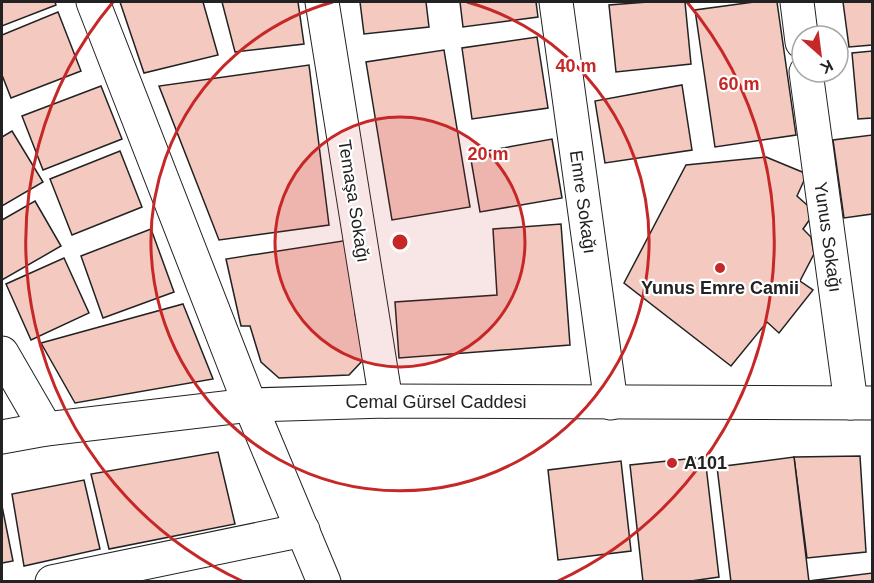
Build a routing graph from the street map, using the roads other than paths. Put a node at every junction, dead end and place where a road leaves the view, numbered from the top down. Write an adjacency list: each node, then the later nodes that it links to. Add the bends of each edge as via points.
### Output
1 (93, 2): 11 (street)
2 (322, 2): 8 (street, Temaşa Sokağı)
3 (556, 2): 9 (street, Emre Sokağı)
4 (797, 2): 5 (street)
5 (800, 24)
6 (808, 84): 10 (street, Yunus Sokağı)
7 (2, 353): 12 (street)
8 (386, 400): 9 (street, Cemal Gürsel Caddesi); 11 (street, Cemal Gürsel Caddesi)
9 (611, 403): 10 (street, Cemal Gürsel Caddesi)
10 (862, 403)
11 (250, 405): 12 (street, Cemal Gürsel Caddesi); 14 (street)
12 (46, 429): 13 (street, Cemal Gürsel Caddesi)
13 (2, 437)
14 (303, 530): 15 (street); 16 (street)
15 (52, 582)
16 (324, 582)

